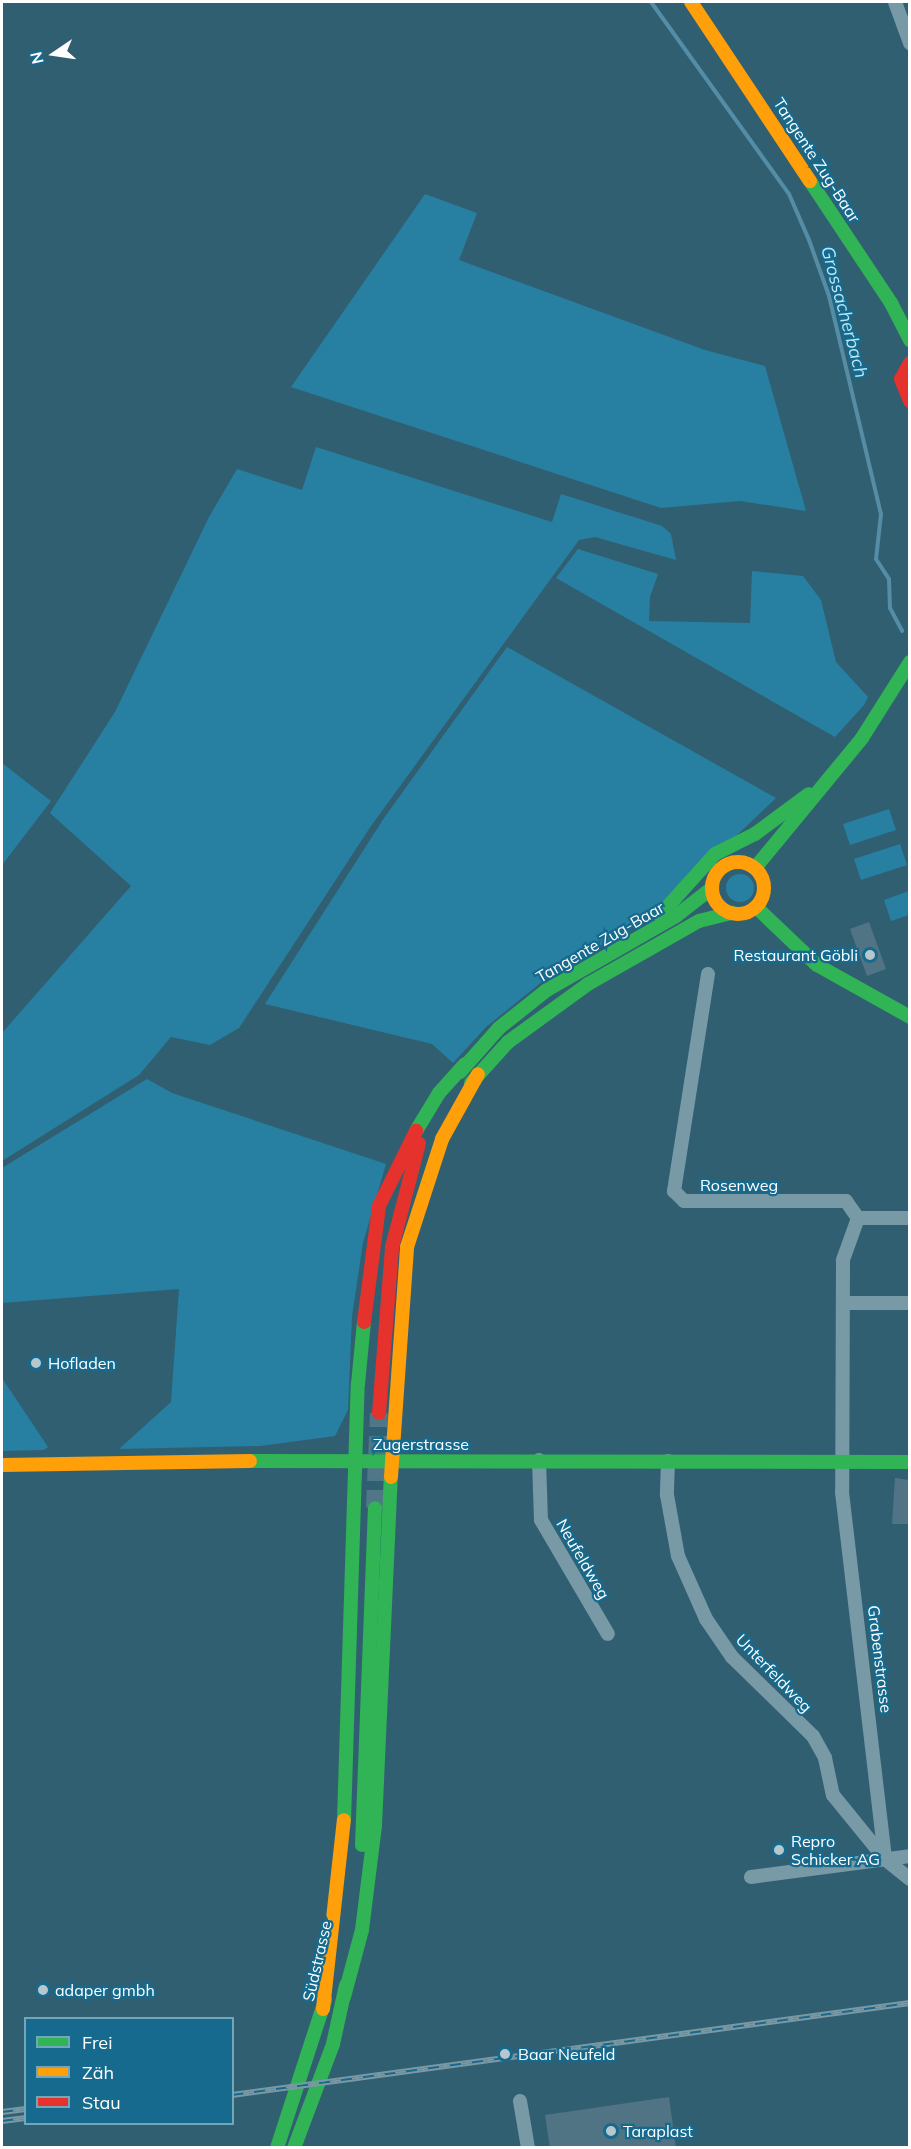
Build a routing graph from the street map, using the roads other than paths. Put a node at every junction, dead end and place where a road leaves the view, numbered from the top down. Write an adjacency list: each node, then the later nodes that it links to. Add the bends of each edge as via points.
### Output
1 (691, 2): 4 (main road, Tangente Zug-Baar, via 891,303)
2 (895, 2): 3 (street)
3 (909, 43)
4 (909, 340)
5 (909, 363): 6 (main road, via 901,379)
6 (909, 401)
7 (909, 662): 8 (main road, via 881,711)
8 (821, 789): 9 (main road); 13 (main road, via 801,798 746,840 715,854 676,902)
9 (755, 868): 10 (main road, via 746,862 727,863 717,871); 11 (main road, via 765,888)
10 (712, 888): 12 (main road, via 720,907); 13 (main road, Tangente Zug-Baar, via 676,916)
11 (756, 907): 12 (main road); 15 (main road, via 818,965)
12 (732, 913): 17 (main road, Tangente Zug-Baar, via 699,921 588,984 524,1029)
13 (623, 944): 16 (main road, Tangente Zug-Baar, via 523,1008)
14 (708, 975): 19 (street, Rosenweg, via 674,1191 684,1202 846,1201)
15 (909, 1017)
16 (465, 1064): 18 (main road, Tangente Zug-Baar, via 419,1142); 25 (main road, via 421,1121 380,1206 363,1310)
17 (478, 1074): 18 (main road, Tangente Zug-Baar, via 438,1127); 26 (main road, via 442,1139 422,1190 407,1248)
18 (400, 1208): 23 (main road, Tangente Zug-Baar, via 386,1291)
19 (858, 1218): 20 (street); 21 (street, via 843,1260)
20 (909, 1218)
21 (843, 1303): 22 (street); 28 (street)
22 (909, 1303)
23 (379, 1413)
24 (539, 1460): 26 (main road, Zugerstrasse); 27 (main road, Zugerstrasse); 32 (street, Neufeldweg, via 541,1520)
25 (357, 1461): 26 (main road, Zugerstrasse); 30 (main road, Zugerstrasse); 39 (main road, via 343,1837)
26 (393, 1461): 38 (main road, via 375,1825 362,1930)
27 (668, 1461): 28 (main road, Zugerstrasse); 35 (street, Unterfeldweg, via 667,1494 678,1556 706,1620 732,1657 813,1736 825,1758 833,1795)
28 (841, 1462): 29 (main road, Zugerstrasse); 35 (street, Grabenstrasse)
29 (909, 1462)
30 (2, 1466)
31 (375, 1508): 33 (main road, Südstrasse)
32 (608, 1634)
33 (362, 1776): 38 (main road, Südstrasse, via 359,1893); 39 (main road, Südstrasse, via 344,1919)
34 (909, 1856): 35 (street)
35 (885, 1859): 36 (street); 37 (street, Unterfeldweg)
36 (751, 1877)
37 (909, 1879)
38 (344, 1997): 42 (main road, Südstrasse, via 333,2044)
39 (322, 2009): 41 (main road, Südstrasse)
40 (520, 2101): 43 (street)
41 (277, 2148)
42 (294, 2148)
43 (528, 2148)

